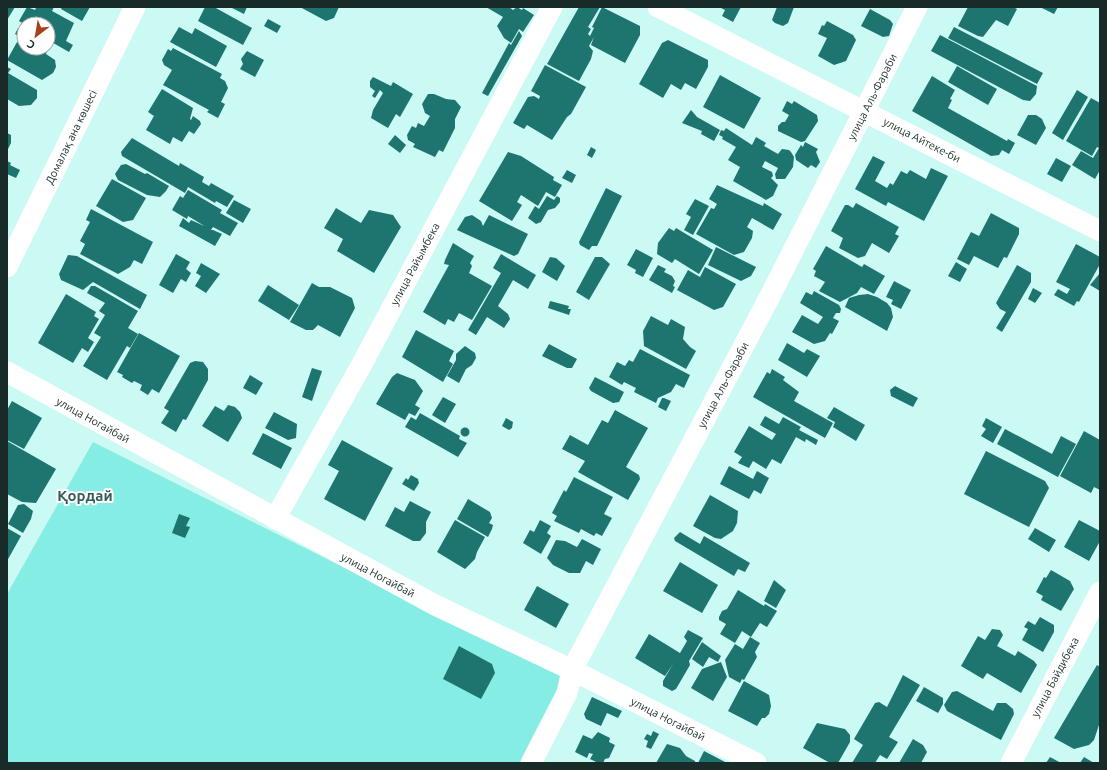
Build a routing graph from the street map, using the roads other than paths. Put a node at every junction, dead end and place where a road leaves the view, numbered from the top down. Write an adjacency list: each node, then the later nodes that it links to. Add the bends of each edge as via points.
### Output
1 (135, 7): 7 (street, Домалақ ана көшесі)
2 (552, 7): 9 (street, улица Райымбека, via 362,364)
3 (658, 7): 5 (street, улица Айтеке-би)
4 (917, 7): 5 (street, улица Аль-Фараби)
5 (865, 111): 6 (street, улица Айтеке-би); 11 (street, улица Аль-Фараби)
6 (1100, 231)
7 (7, 267)
8 (7, 372): 9 (street, улица Ногайбай)
9 (275, 519): 11 (street, улица Ногайбай, via 435,605)
10 (1100, 592): 14 (street, улица Байдибека)
11 (572, 670): 12 (street, улица Аль-Фараби, via 567,693); 13 (street, улица Ногайбай)
12 (531, 763)
13 (756, 763)
14 (1011, 763)

